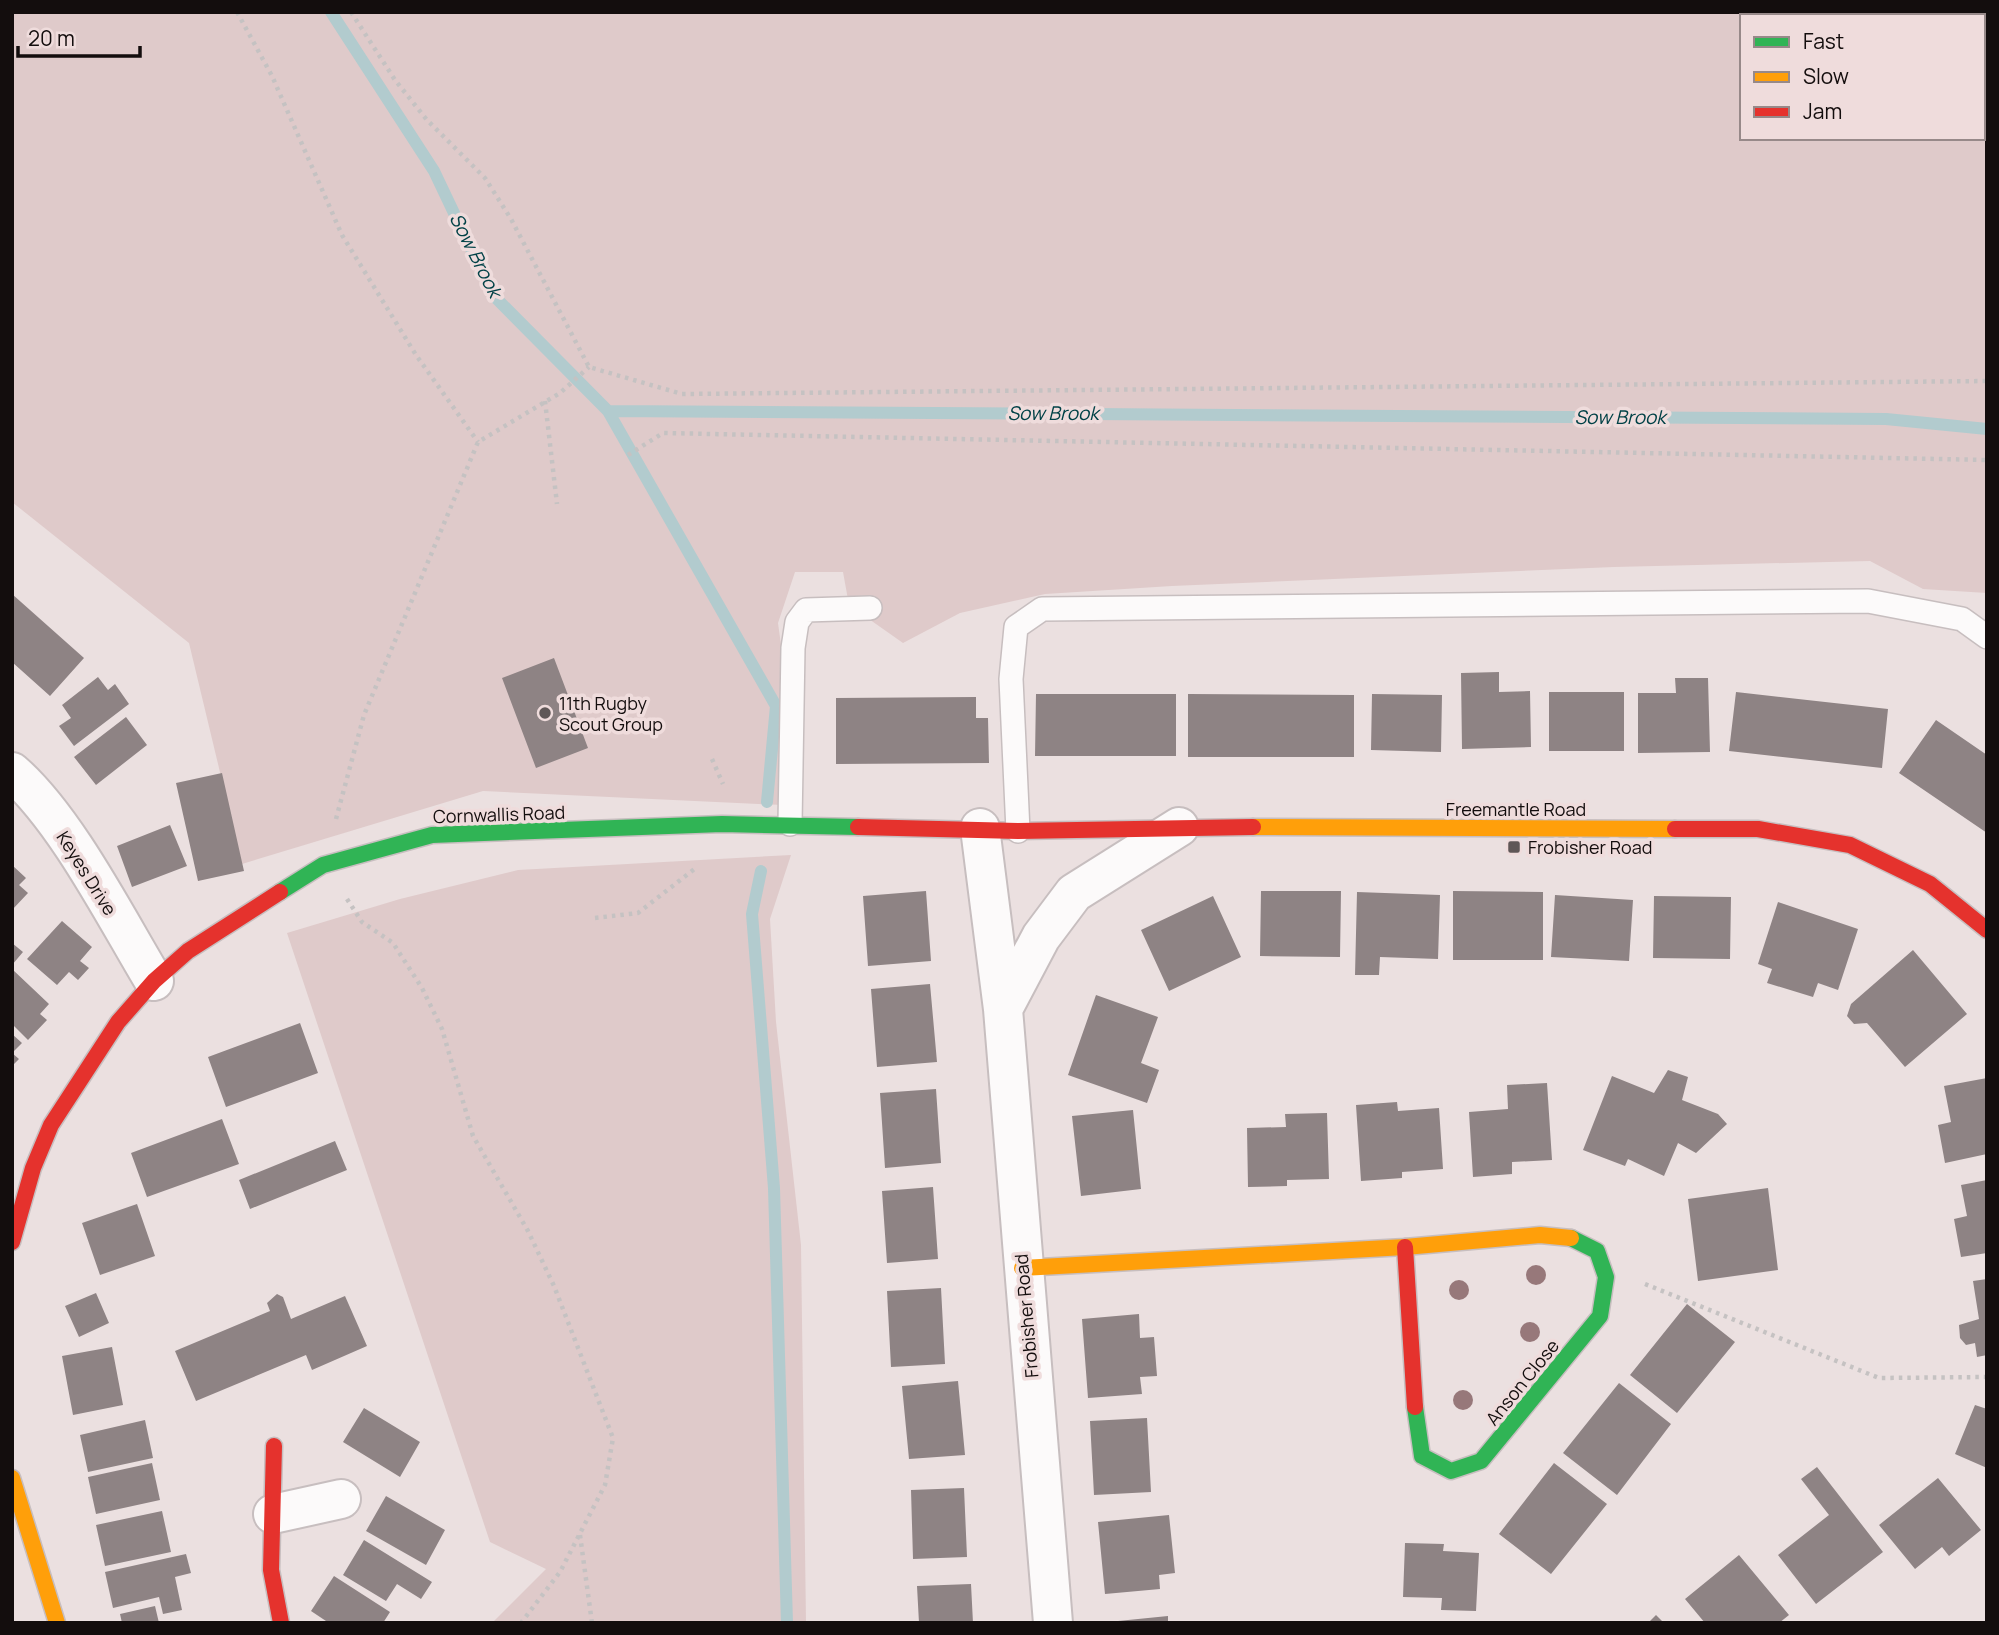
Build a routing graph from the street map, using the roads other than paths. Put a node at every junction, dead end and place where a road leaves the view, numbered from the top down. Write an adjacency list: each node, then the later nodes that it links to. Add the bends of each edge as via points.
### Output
1 (870, 608): 4 (lane, via 806,610 797,622)
2 (1987, 637): 7 (lane, via 1962,618 1868,601 1042,609 1016,627 1011,679)
3 (12, 772): 9 (street, Keyes Drive, via 30,788 70,844)
4 (790, 824): 6 (street, Cornwallis Road); 9 (street, Cornwallis Road, via 432,835 323,864 188,950)
5 (1179, 827): 7 (street, Freemantle Road); 8 (street, Freemantle Road, via 1758,829 1850,845 1930,884); 10 (street, via 1074,894 1041,937)
6 (980, 828): 7 (street, Cornwallis Road); 10 (street, Frobisher Road)
7 (1018, 831)
8 (1987, 930)
9 (154, 981): 11 (street, Cornwallis Road, via 118,1022)
10 (1003, 1009): 14 (street, Frobisher Road)
11 (22, 1166): 12 (street, Cornwallis Road)
12 (12, 1242)
13 (1405, 1247): 13 (street, Anson Close, via 1566,1236 1597,1251 1606,1277 1600,1316 1481,1461 1460,1471 1446,1472 1422,1456); 14 (street)
14 (1022, 1268): 21 (street, Frobisher Road)
15 (274, 1446): 18 (street)
16 (12, 1478): 19 (street)
17 (341, 1499): 18 (street)
18 (273, 1514): 20 (street, via 271,1570)
19 (57, 1623)
20 (281, 1623)
21 (1053, 1623)

